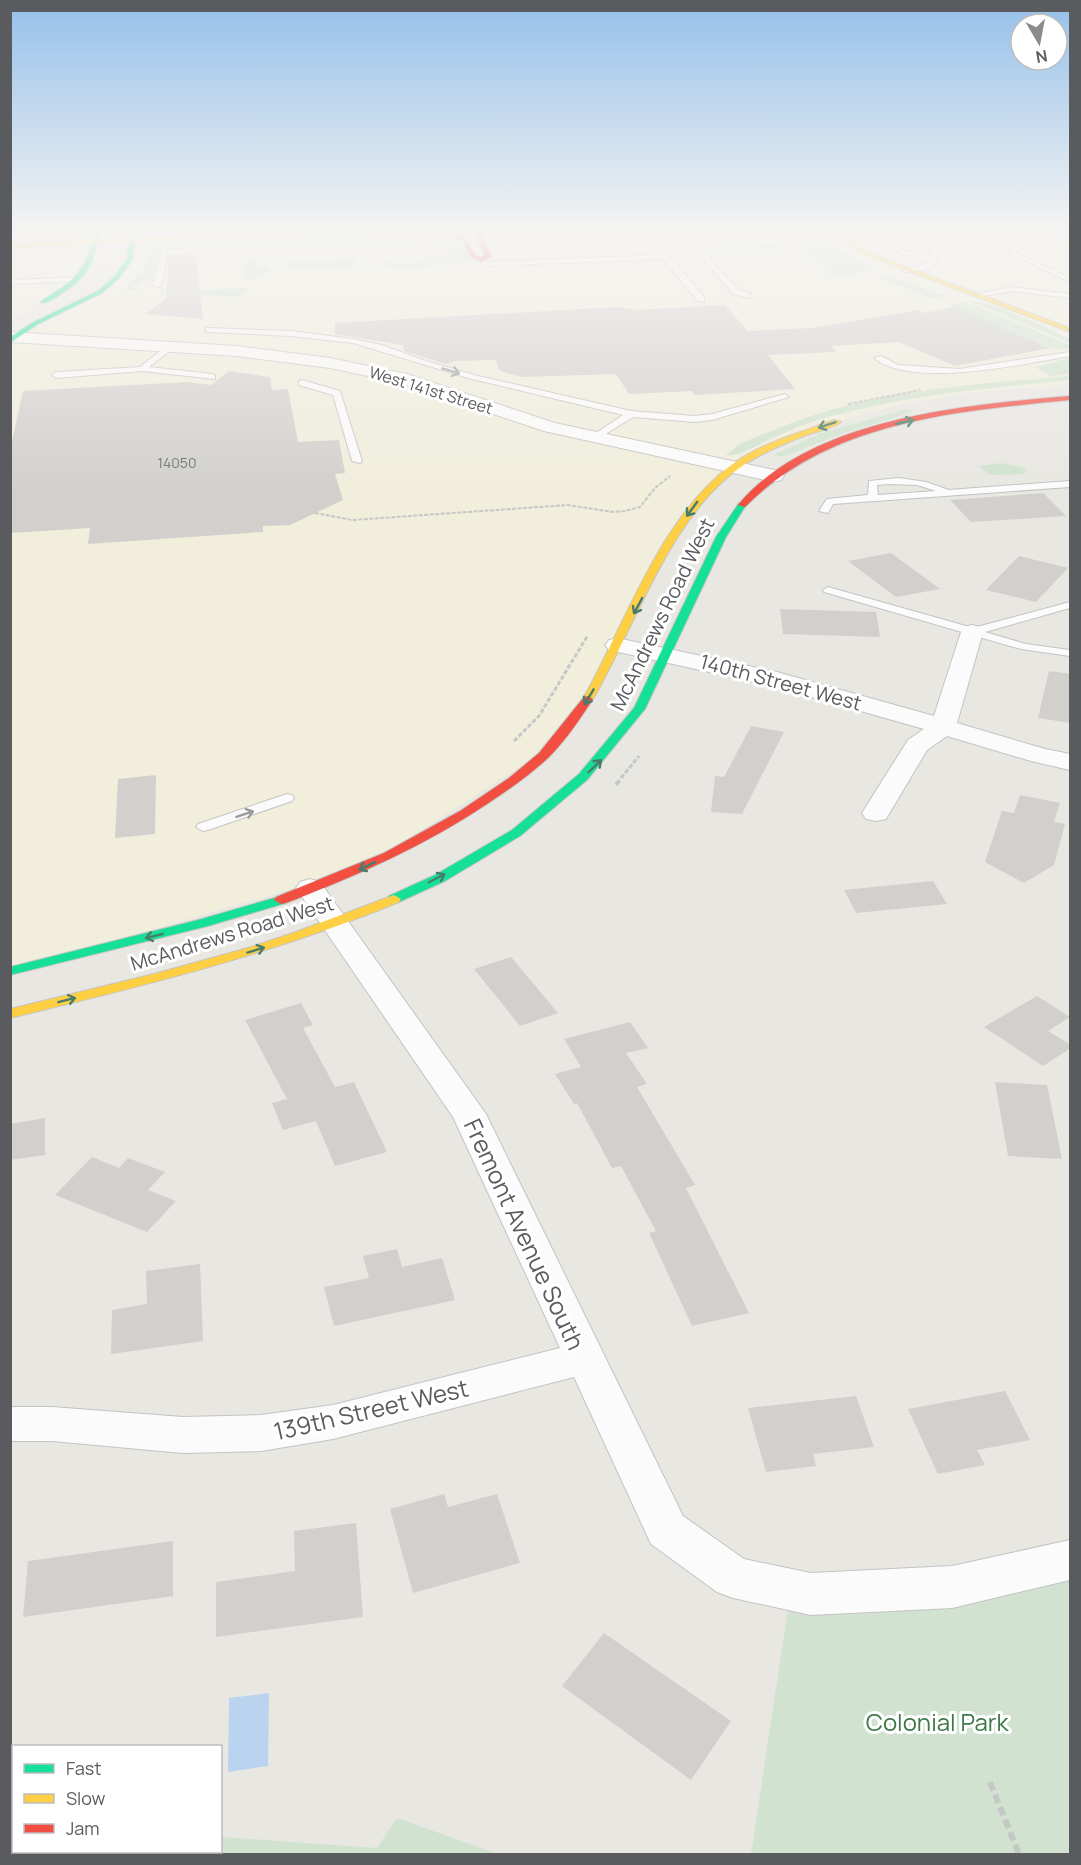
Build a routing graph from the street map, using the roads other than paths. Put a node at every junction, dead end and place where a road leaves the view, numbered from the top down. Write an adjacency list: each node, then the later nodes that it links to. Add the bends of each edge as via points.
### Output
1 (50, 316): 5 (main road)
2 (1033, 316): 4 (main road)
3 (209, 330): 17 (lane, one-way to 17, via 292,334 372,345 403,358 483,380)
4 (1071, 330)
5 (12, 338): 6 (street, West 141st Street)
6 (172, 346): 9 (lane); 19 (street, West 141st Street, via 330,363 401,378 550,427)
7 (1071, 354): 8 (lane, via 959,371 896,367)
8 (878, 357)
9 (142, 369): 10 (lane); 11 (lane)
10 (56, 375)
11 (212, 377)
12 (302, 383): 20 (lane, via 337,393)
13 (1071, 385): 14 (main road)
14 (1023, 388)
15 (785, 397): 17 (lane, via 712,417)
16 (1071, 398): 22 (main road, McAndrews Road West, one-way to 16, via 805,457 882,427 987,406)
17 (631, 414): 19 (lane)
18 (855, 416): 21 (main road, McAndrews Road West, one-way to 21, via 771,447)
19 (596, 437): 21 (street, West 141st Street)
20 (357, 461)
21 (733, 468): 22 (street, West 141st Street); 30 (main road, McAndrews Road West, one-way to 30, via 699,499 687,516)
22 (774, 476): 32 (main road, McAndrews Road West, via 753,492 727,525)
23 (1071, 484): 24 (lane)
24 (950, 492): 25 (lane); 25 (lane, via 893,479 872,483)
25 (873, 498): 26 (lane, via 830,501)
26 (824, 511)
27 (828, 590): 29 (lane)
28 (1071, 605): 29 (lane)
29 (972, 632): 31 (lane, via 1025,647); 33 (street)
30 (617, 645): 32 (street, 140th Street West); 38 (main road, McAndrews Road West, one-way to 38, via 574,720 554,745 524,771 450,824 363,868)
31 (1071, 653)
32 (667, 654): 33 (street, 140th Street West, via 774,677); 39 (main road, McAndrews Road West, one-way to 32, via 390,902 491,849 528,824 572,788 622,735)
33 (943, 727): 34 (street, 140th Street West); 36 (street, via 917,746)
34 (1071, 762)
35 (286, 798): 37 (lane, one-way to 35)
36 (876, 813)
37 (203, 827)
38 (310, 888): 39 (street, Fremont Avenue South); 40 (main road, McAndrews Road West, one-way to 40, via 199,925)
39 (336, 924): 41 (main road, McAndrews Road West, one-way to 39, via 223,960); 42 (street, Fremont Avenue South, via 469,1114)
40 (10, 972)
41 (10, 1014)
42 (584, 1358): 43 (street, 139th Street West, via 333,1422 261,1433 183,1435); 44 (street, Fremont Avenue South, via 668,1530 733,1577 811,1594 952,1587)
43 (10, 1424)
44 (1071, 1560)

